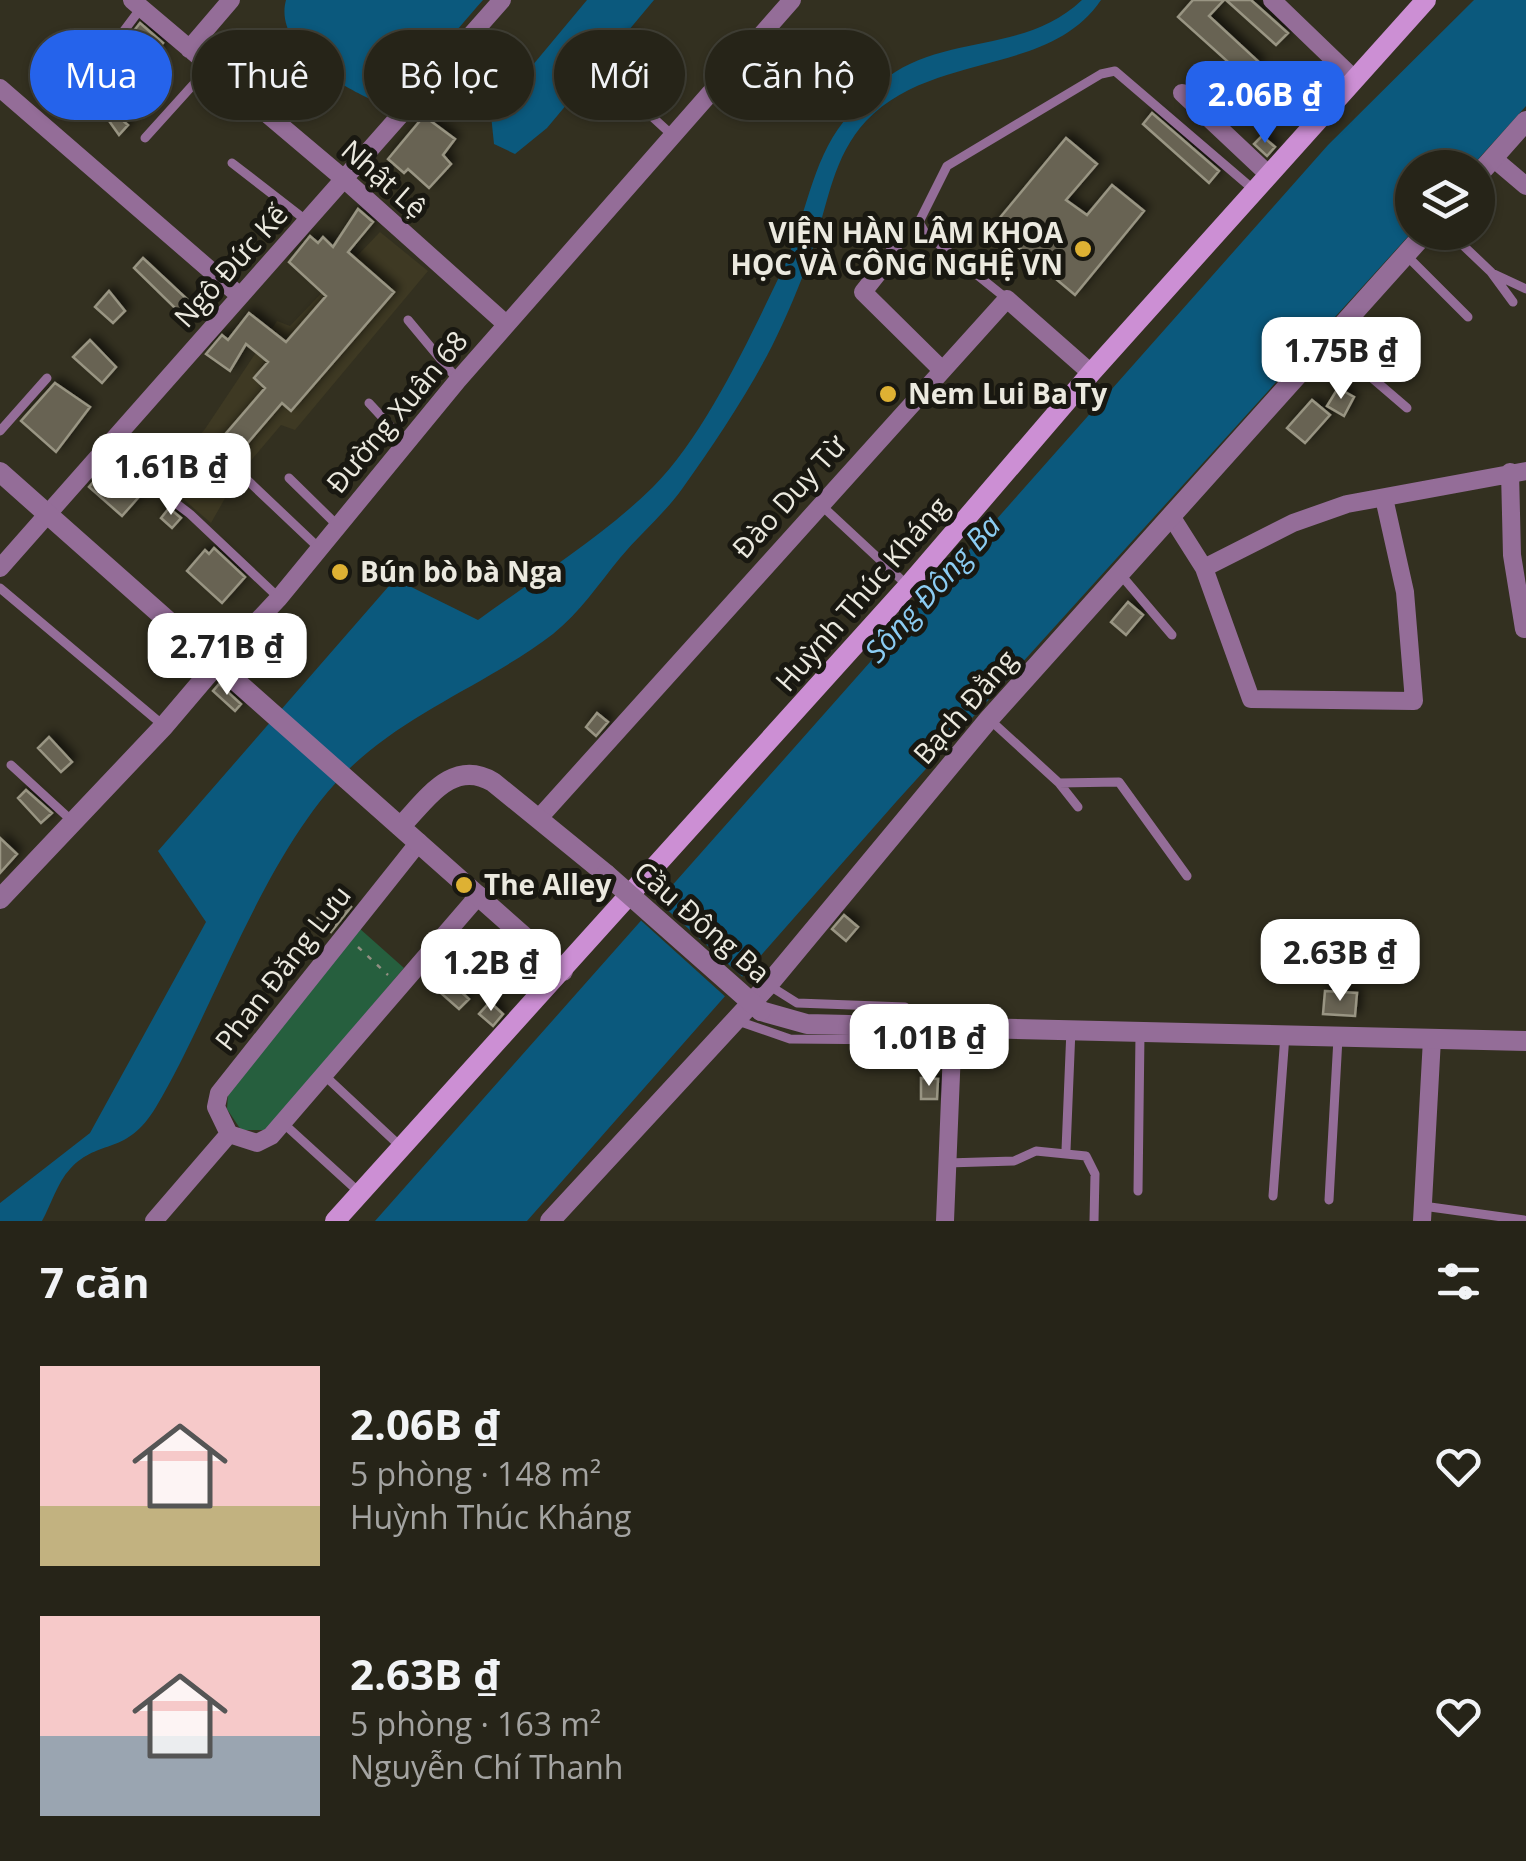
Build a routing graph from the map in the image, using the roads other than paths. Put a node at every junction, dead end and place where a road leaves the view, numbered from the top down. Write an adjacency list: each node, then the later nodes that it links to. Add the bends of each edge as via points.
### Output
1 (231, 0): 8 (street)
2 (502, 0): 22 (street, Ngô Đức Kế)
3 (792, 0): 17 (street, Đường Xuân 68)
4 (1272, 0): 10 (street)
5 (1426, 0): 10 (main road, Huỳnh Thúc Kháng)
6 (136, 4): 7 (lane); 8 (street, Nhật Lệ)
7 (121, 30)
8 (189, 49): 9 (street, Nhật Lệ)
9 (192, 51)
10 (1353, 78): 23 (main road, Huỳnh Thúc Kháng)
11 (192, 86): 18 (lane)
12 (0, 88): 32 (street)
13 (1182, 93): 23 (street)
14 (274, 120): 22 (street, Nhật Lệ)
15 (656, 120): 17 (lane)
16 (1526, 121): 19 (street)
17 (674, 137): 37 (street, Đường Xuân 68)
18 (145, 138)
19 (1495, 156)
20 (1495, 160): 24 (street)
21 (232, 162): 25 (lane)
22 (344, 179): 25 (street, Ngô Đức Kế); 37 (street, Nhật Lệ)
23 (1261, 182): 33 (lane, via 1114,71 1101,74 947,166 919,222); 40 (main road, Huỳnh Thúc Kháng)
24 (1526, 186)
25 (307, 221): 32 (street, Ngô Đức Kế)
26 (1410, 250): 29 (street, Bạch Đằng)
27 (1468, 250): 30 (lane)
28 (894, 254): 39 (street, via 863,292)
29 (1406, 255): 35 (lane); 38 (street, Bạch Đằng)
30 (1491, 272): 31 (lane); 34 (lane)
31 (1526, 289)
32 (240, 296): 47 (street, Ngô Đức Kế)
33 (1007, 298): 39 (street, Đào Duy Từ); 40 (street)
34 (1512, 302)
35 (1468, 317)
36 (408, 320): 42 (lane)
37 (506, 324): 42 (street, Đường Xuân 68)
38 (1329, 341): 44 (lane); 55 (street, Bạch Đằng)
39 (941, 368): 53 (street, Đào Duy Từ)
40 (1091, 372): 61 (main road, Huỳnh Thúc Kháng)
41 (48, 378): 45 (lane)
42 (458, 380): 46 (street, Đường Xuân 68)
43 (369, 403): 46 (lane)
44 (1408, 408)
45 (0, 431)
46 (406, 442): 56 (street, Đường Xuân 68)
47 (106, 449): 54 (street, Ngô Đức Kế); 63 (lane, via 190,514)
48 (1518, 471): 52 (street); 64 (street, via 1512,555)
49 (0, 472): 54 (street)
50 (243, 476): 57 (lane)
51 (288, 478): 56 (lane)
52 (1384, 498): 59 (street, via 1293,523); 59 (street, via 1405,592 1414,701 1251,699)
53 (820, 504): 61 (lane); 72 (street, Đào Duy Từ)
54 (47, 514): 58 (street, Ngô Đức Kế); 66 (street)
55 (1171, 516): 59 (street); 60 (street, Bạch Đằng)
56 (338, 526): 57 (street, Đường Xuân 68)
57 (320, 549): 63 (street, Đường Xuân 68)
58 (0, 568)
59 (1204, 568)
60 (1119, 573): 65 (lane); 67 (street, Bạch Đằng)
61 (908, 586): 79 (main road, Huỳnh Thúc Kháng)
62 (0, 588): 68 (lane)
63 (279, 598): 66 (street, Đường Xuân 68)
64 (1524, 629)
65 (1172, 636)
66 (215, 666): 68 (street, Đường Xuân 68); 74 (street)
67 (990, 719): 70 (lane); 80 (street, Bạch Đằng)
68 (164, 726): 73 (street, Đường Xuân 68)
69 (10, 766): 73 (lane)
70 (1059, 783): 71 (lane); 76 (lane, via 1118,782)
71 (1078, 807)
72 (539, 818): 74 (street, via 473,772 440,786); 82 (street, Cầu Đông Ba, bridge, via 761,1010 807,1024)
73 (71, 820): 78 (street, Đường Xuân 68)
74 (401, 826): 75 (street)
75 (418, 842): 77 (street); 92 (street, Phan Đăng Lưu, via 219,1093 216,1107)
76 (1187, 876)
77 (479, 895): 79 (street); 90 (street)
78 (0, 898)
79 (564, 971): 93 (main road, Huỳnh Thúc Kháng)
80 (768, 984): 81 (street, Bạch Đằng); 82 (lane, via 797,1003 905,1007)
81 (735, 1020): 82 (lane, via 790,1039 904,1040); 101 (street, Bạch Đằng)
82 (930, 1025): 83 (street)
83 (953, 1026): 84 (street); 95 (street)
84 (1071, 1029): 85 (street); 94 (lane)
85 (1140, 1031): 86 (street); 96 (lane)
86 (1285, 1035): 87 (street); 98 (lane)
87 (1338, 1036): 88 (street); 99 (lane)
88 (1432, 1039): 89 (street); 100 (street)
89 (1526, 1041)
90 (324, 1076): 91 (street); 93 (lane)
91 (283, 1123): 92 (street, via 257,1143); 97 (lane)
92 (230, 1134): 103 (street)
93 (402, 1148): 97 (main road, Huỳnh Thúc Kháng)
94 (1066, 1150): 95 (lane, via 1036,1151 1014,1161); 106 (lane, via 1092,1165)
95 (947, 1163): 105 (street)
96 (1138, 1191)
97 (360, 1193): 104 (main road, Huỳnh Thúc Kháng)
98 (1273, 1196)
99 (1329, 1200)
100 (1422, 1213): 102 (lane)
101 (553, 1220)
102 (1524, 1220)
103 (154, 1221)
104 (335, 1221)
105 (945, 1221)
106 (1094, 1221)

